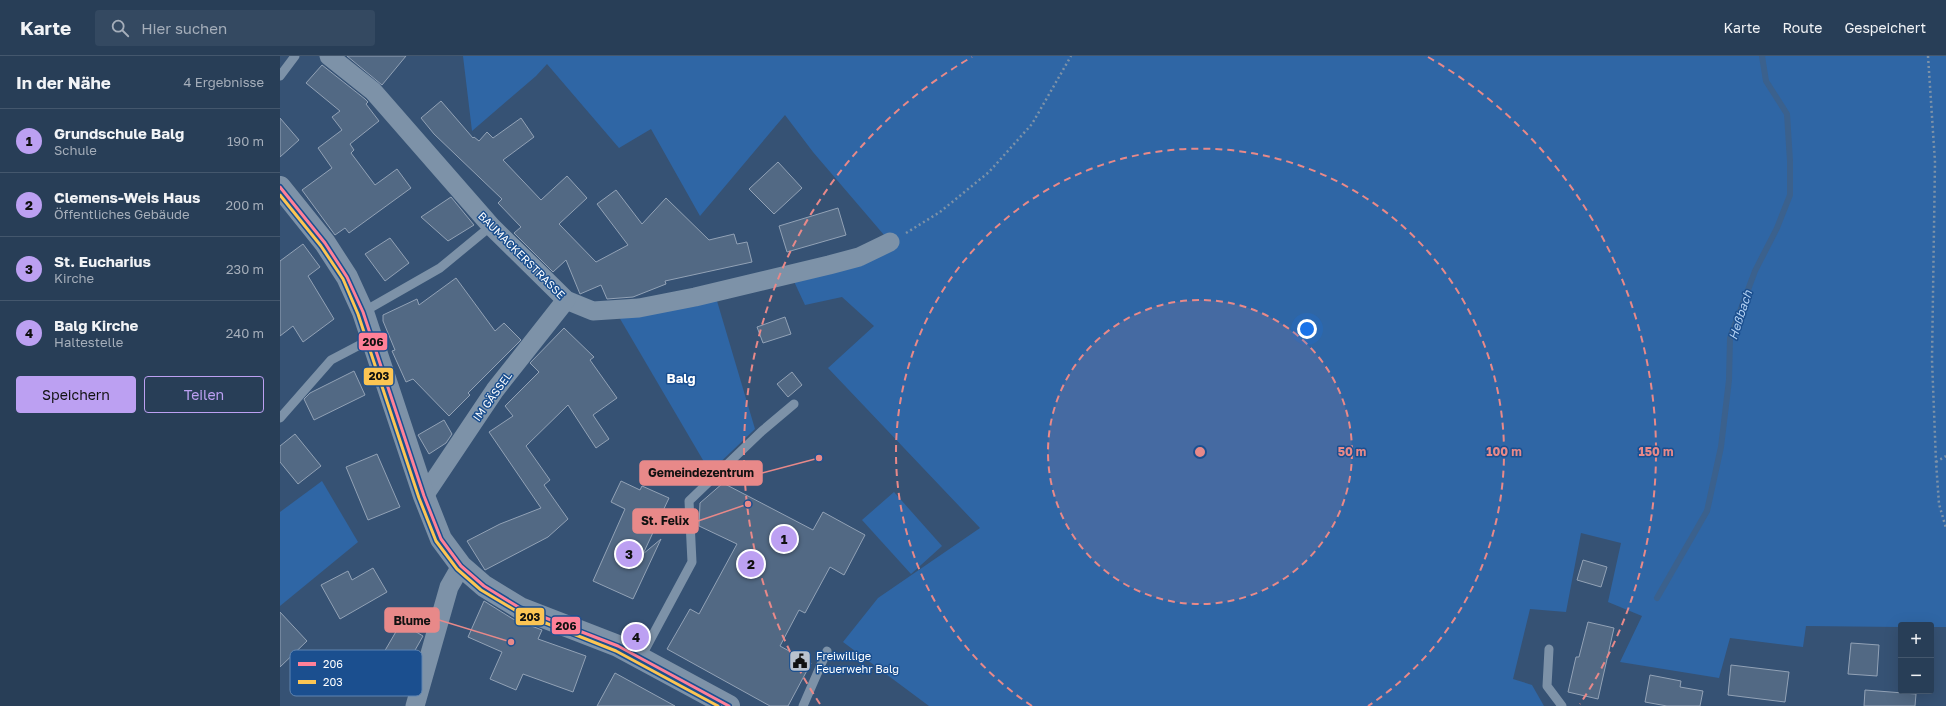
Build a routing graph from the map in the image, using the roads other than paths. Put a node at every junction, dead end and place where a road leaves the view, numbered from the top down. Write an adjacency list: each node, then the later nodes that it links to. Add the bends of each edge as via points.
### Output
1 (295, 56): 3 (lane)
2 (329, 56): 5 (street, BAUMACKERSTRASSE, via 373,91)
3 (280, 76)
4 (280, 187): 8 (street, via 325,243 347,277)
5 (491, 226): 7 (street, BAUMACKERSTRASSE); 8 (lane, via 440,268)
6 (890, 242): 7 (street, BAUMACKERSTRASSE, via 859,257 829,266 639,308 593,311)
7 (566, 300): 12 (street, IM GÄSSEL, via 495,390)
8 (363, 312): 9 (street)
9 (371, 339): 11 (lane, via 331,360); 12 (street)
10 (794, 404): 16 (lane, via 762,430 689,501 692,562)
11 (280, 418)
12 (424, 496): 13 (street, via 441,539)
13 (461, 566): 16 (street, via 484,586 520,608); 17 (street, via 449,587)
14 (1549, 649): 22 (lane, via 1547,686)
15 (827, 652): 21 (lane)
16 (641, 657): 20 (street)
17 (422, 682)
18 (418, 696): 19 (street)
19 (415, 706)
20 (728, 706)
21 (803, 706)
22 (1562, 706)

